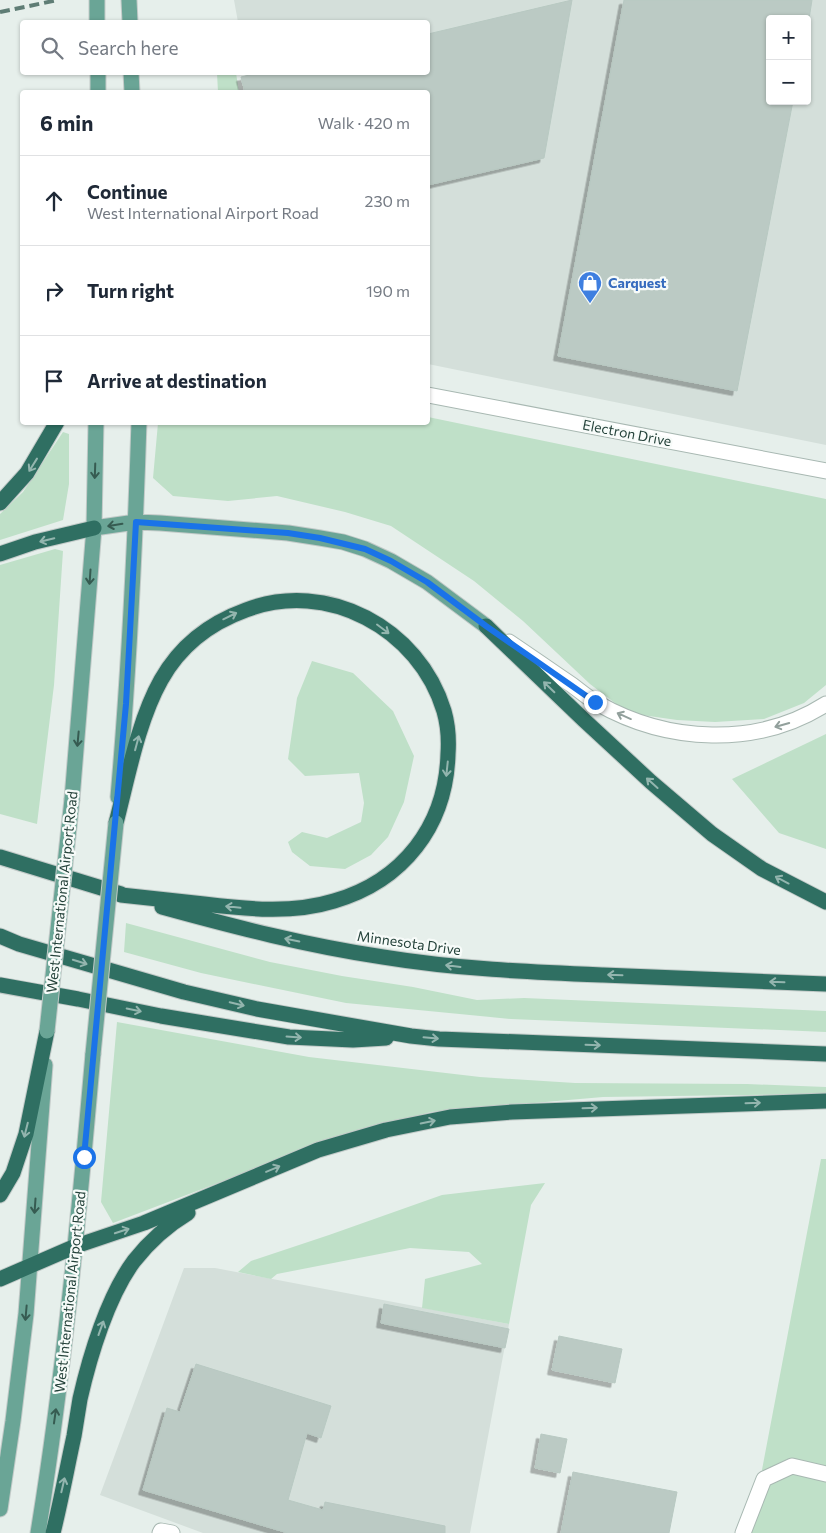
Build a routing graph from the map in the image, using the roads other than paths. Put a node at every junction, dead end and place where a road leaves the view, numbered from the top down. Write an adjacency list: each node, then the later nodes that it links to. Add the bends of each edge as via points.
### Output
1 (97, 0): 3 (main road)
2 (129, 0): 4 (main road)
3 (97, 20)
4 (130, 20)
5 (98, 75): 7 (main road)
6 (131, 75): 8 (main road)
7 (98, 90)
8 (132, 90)
9 (430, 395): 13 (street, Electron Drive)
10 (55, 425): 14 (highway, one-way to 14, via 28,473)
11 (96, 425): 16 (main road, West International Airport Road, one-way to 16)
12 (139, 425): 15 (main road, West International Airport Road)
13 (826, 471)
14 (0, 503)
15 (136, 522): 16 (main road, one-way to 16); 18 (main road, via 288,533 344,542 365,549 427,582); 20 (main road, West International Airport Road)
16 (94, 528): 17 (highway, one-way to 17); 27 (main road, West International Airport Road, one-way to 27, bridge, via 72,799)
17 (0, 554)
18 (486, 626): 19 (street, one-way to 18, via 792,722 734,735 702,735 641,724 595,702); 23 (highway, one-way to 18, via 762,868 712,834 650,782)
19 (826, 704)
20 (116, 824): 22 (highway, one-way to 22, via 145,716 161,680 181,651 206,629 230,615 258,605 286,600 316,602 344,608 373,621 401,643 419,663 444,712 449,742 448,769 443,796 433,821 406,860 361,892 334,902 271,909); 33 (main road, West International Airport Road, bridge)
21 (0, 857): 22 (highway, Minnesota Drive)
22 (121, 894): 25 (highway, Minnesota Drive, one-way to 22, via 462,967 384,957 245,930)
23 (826, 902)
24 (0, 936): 28 (highway, one-way to 28, via 184,992 257,1009)
25 (826, 984)
26 (0, 985): 28 (highway, one-way to 28, via 289,1037 354,1040)
27 (48, 1031): 32 (highway, one-way to 32, via 26,1134 13,1173); 34 (main road, West International Airport Road, one-way to 34)
28 (411, 1036): 29 (highway, one-way to 29)
29 (826, 1054)
30 (826, 1101): 31 (highway, one-way to 30, via 318,1150 386,1130 450,1117 569,1109)
31 (228, 1188): 33 (highway, one-way to 31, via 144,1223); 39 (highway, one-way to 31, via 80,1398 101,1329 119,1286 134,1261 154,1239 173,1222)
32 (0, 1196)
33 (76, 1246): 34 (highway); 38 (main road, West International Airport Road, one-way to 33)
34 (30, 1265): 35 (highway); 37 (main road, West International Airport Road, one-way to 37, via 22,1352)
35 (0, 1279)
36 (826, 1474): 40 (street, via 792,1466 764,1479)
37 (0, 1510)
38 (38, 1533)
39 (53, 1533)
40 (744, 1533)

